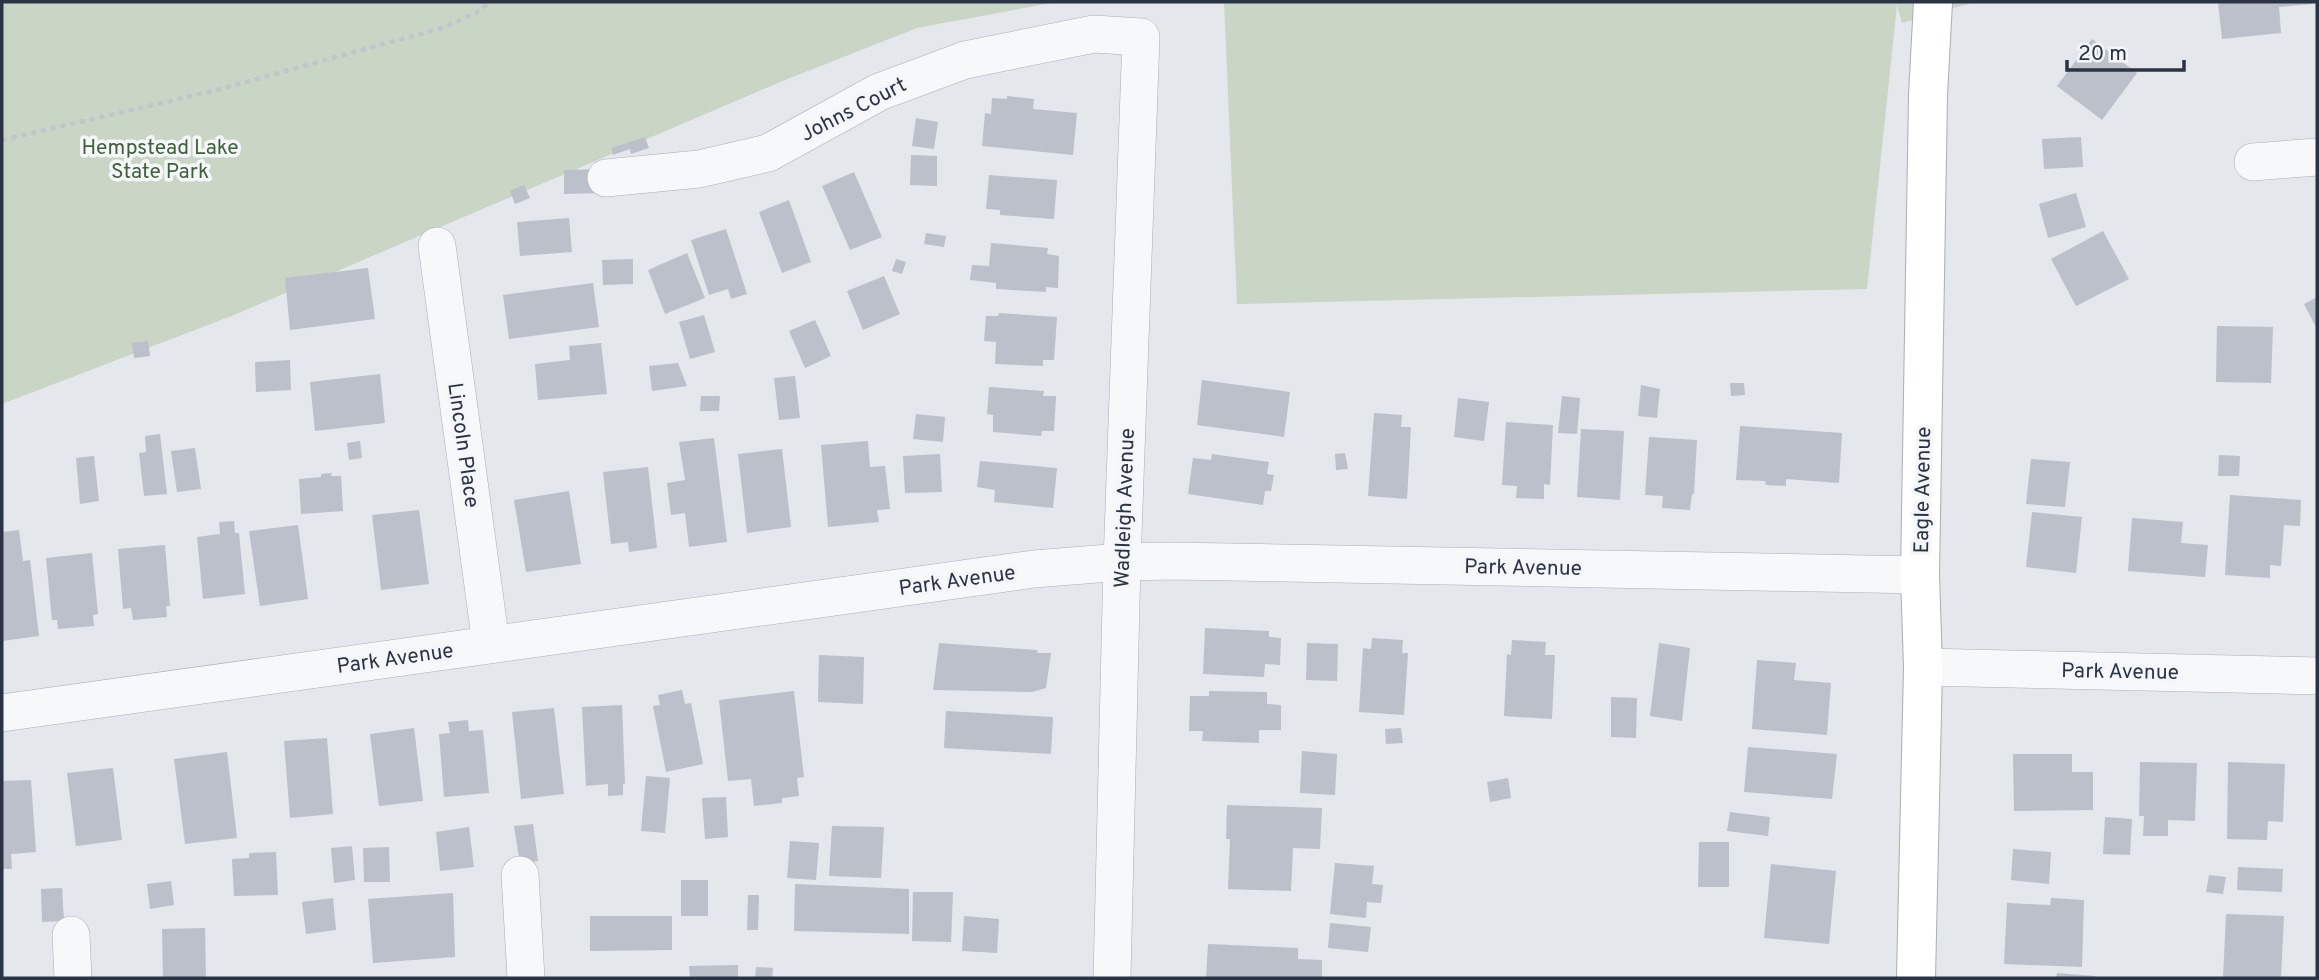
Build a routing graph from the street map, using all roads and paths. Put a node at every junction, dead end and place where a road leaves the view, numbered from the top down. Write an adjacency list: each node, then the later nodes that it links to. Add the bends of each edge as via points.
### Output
1 (489, 2): 4 (path, via 480,11 430,31 213,91)
2 (1933, 2): 10 (street, Eagle Avenue)
3 (1141, 37): 7 (street, Johns Court, via 1094,34 965,60 879,92 768,153 699,169); 9 (street, Wadleigh Avenue)
4 (2, 140)
5 (2317, 157): 6 (street)
6 (2253, 162)
7 (606, 178)
8 (437, 246): 11 (street, Lincoln Place)
9 (1122, 562): 10 (street, Park Avenue); 11 (street, Park Avenue, via 1034,569); 19 (street, Wadleigh Avenue)
10 (1920, 575): 12 (street, Eagle Avenue)
11 (491, 644): 14 (street, Park Avenue)
12 (1923, 667): 13 (street, Park Avenue); 20 (street, Eagle Avenue)
13 (2317, 676)
14 (2, 712)
15 (520, 875): 18 (street)
16 (71, 935): 17 (street)
17 (73, 978)
18 (526, 978)
19 (1112, 978)
20 (1916, 978)

